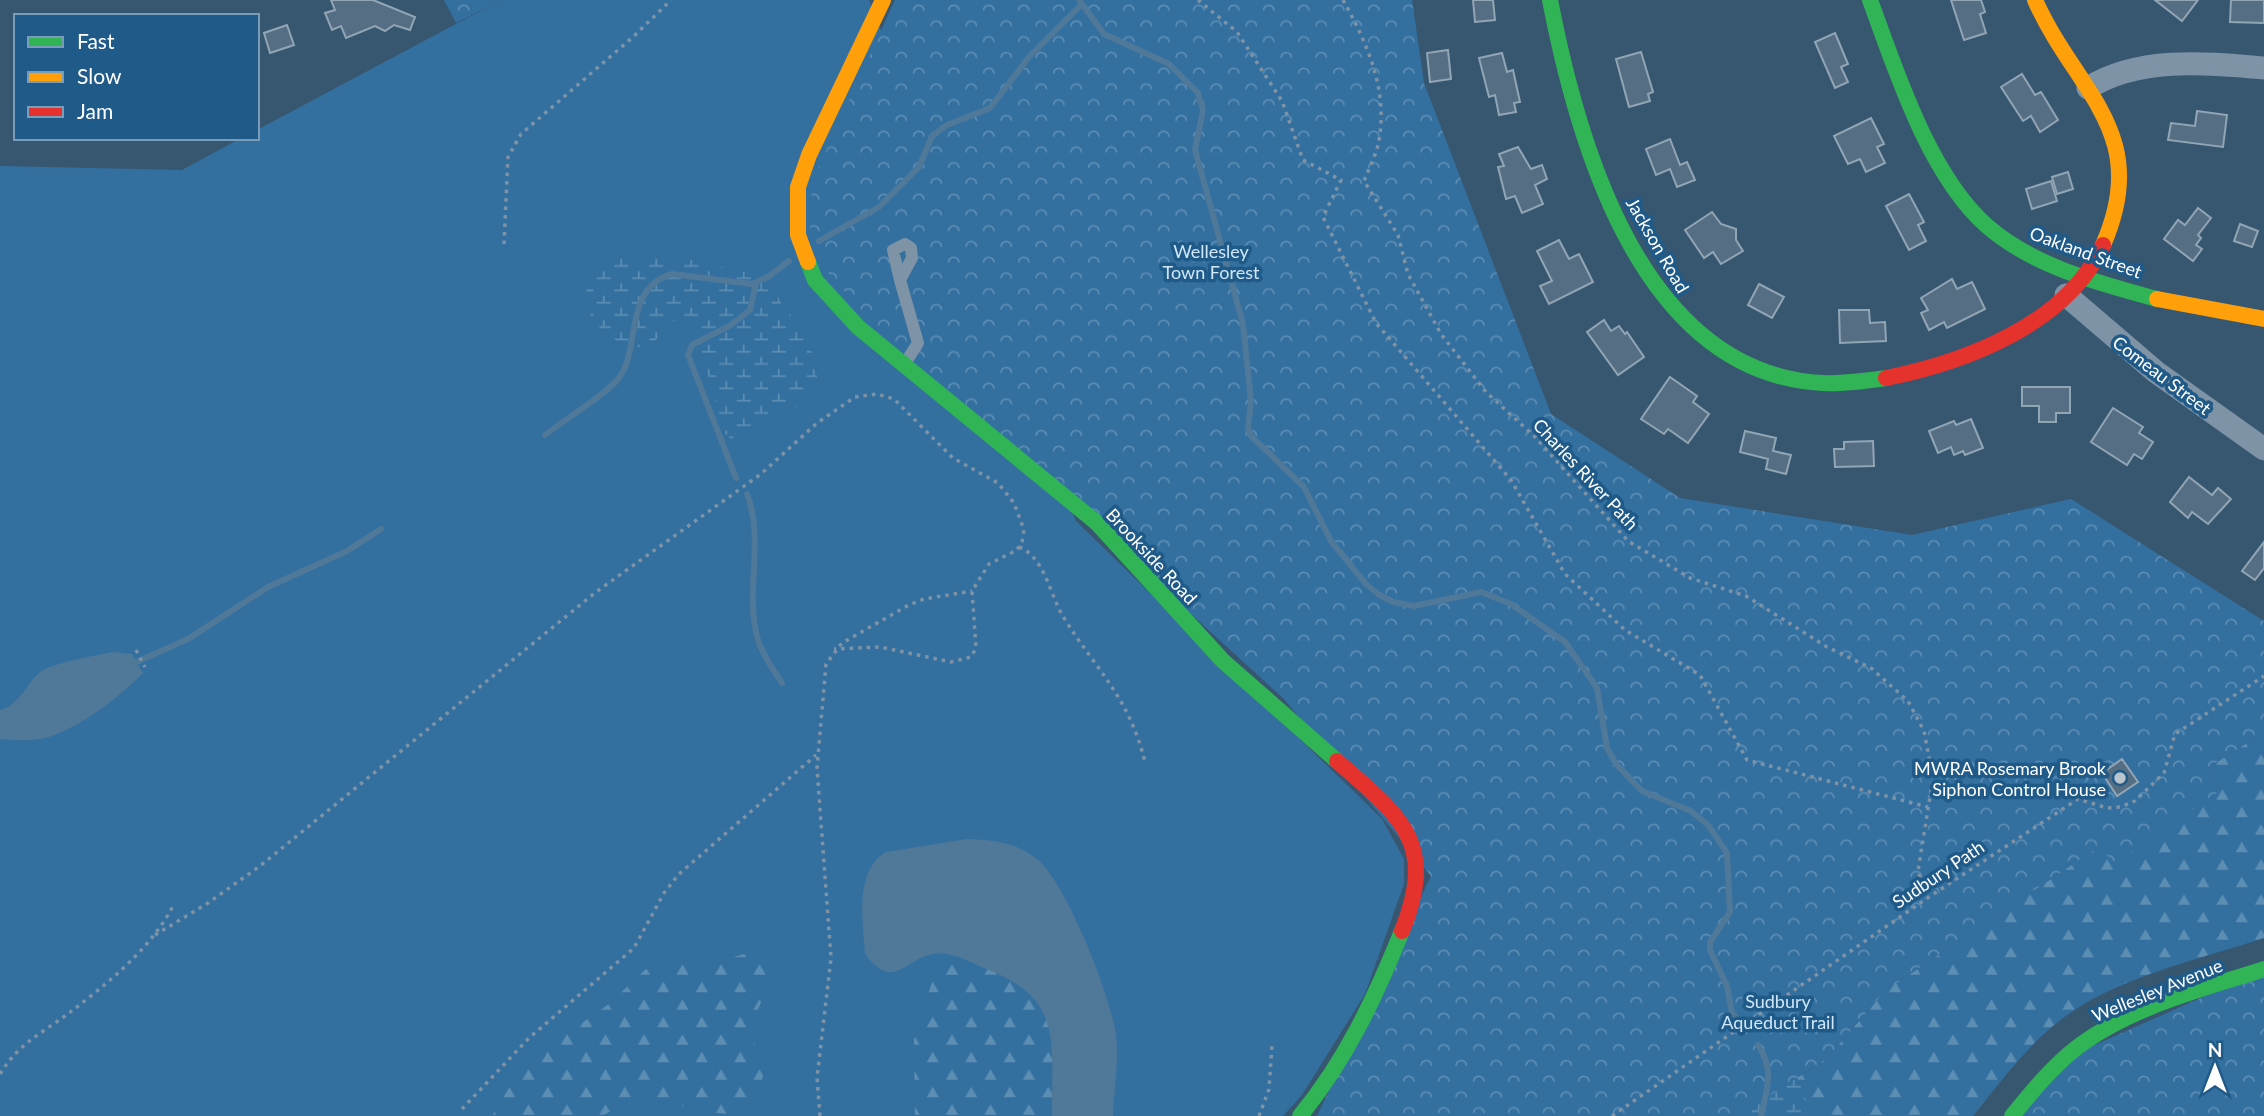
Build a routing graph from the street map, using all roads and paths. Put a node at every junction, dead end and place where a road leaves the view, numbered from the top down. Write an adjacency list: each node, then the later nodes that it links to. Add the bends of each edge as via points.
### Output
1 (671, 0): 10 (path, via 521,134 508,157)
2 (883, 0): 15 (street, Brookside Road, via 805,163 796,228 811,272 827,295 847,318)
3 (1198, 0): 25 (path, via 1237,32 1282,101 1303,160 1341,180 1323,217 1376,323 1511,480 1565,574 1625,631 1700,675 1746,761)
4 (1343, 0): 25 (path, Charles River Path, via 1362,33 1379,89 1379,140 1364,181 1398,235 1408,274 1441,334 1486,392 1535,437 1628,541 1690,578 1746,596 1827,647 1871,668 1908,701 1924,731 1933,778)
5 (1549, 0): 13 (street, Jackson Road, via 1577,114 1616,215 1665,299 1692,328 1730,353 1791,378 1875,382 1955,359 2023,324)
6 (1870, 0): 11 (street, Oakland Street, via 1923,127 1975,213 2031,256)
7 (2035, 0): 9 (street, Jackson Road)
8 (2264, 68): 9 (street, via 2170,65 2115,75)
9 (2088, 89): 11 (street, Jackson Road, via 2112,129 2120,174 2104,241)
10 (504, 244)
11 (2085, 276): 13 (street, Jackson Road); 14 (street, Oakland Street, via 2181,304)
12 (900, 280): 15 (lane, via 918,339)
13 (2066, 295): 16 (street, Comeau Street, via 2156,372)
14 (2264, 319)
15 (904, 365): 35 (street, Brookside Road, via 1097,523 1223,661 1375,794 1409,836 1418,866 1417,886 1376,999 1349,1053)
16 (2264, 449)
17 (1019, 547): 18 (path, via 989,564); 24 (path, via 1033,556 1062,615 1115,688 1135,727); 28 (path, via 1024,530 1014,503 999,483 953,458 894,399 877,394 855,397 817,423 761,474 596,592 260,866)
18 (972, 591): 19 (path, via 917,601); 19 (path, via 976,648 967,659 946,662 880,647)
19 (834, 649): 23 (path, via 825,673)
20 (136, 650): 21 (path)
21 (145, 667)
22 (2264, 676): 26 (path, Sudbury Path, via 2175,734 2164,773 2135,801 2107,808 2078,799)
23 (817, 754): 32 (path, via 679,874 634,948 529,1038); 33 (path, via 831,958 817,1078)
24 (1145, 762)
25 (1928, 807): 26 (path, Charles River Path, via 1918,871)
26 (1926, 899): 36 (path, Sudbury Path)
27 (174, 904): 28 (path)
28 (155, 935): 31 (path, via 93,994 18,1048)
29 (2264, 969): 37 (street, Wellesley Avenue, via 2173,1001 2092,1037)
30 (1272, 1045): 34 (path, via 1269,1089)
31 (0, 1074)
32 (461, 1109)
33 (820, 1116)
34 (1258, 1116)
35 (1300, 1116)
36 (1612, 1116)
37 (2012, 1116)

